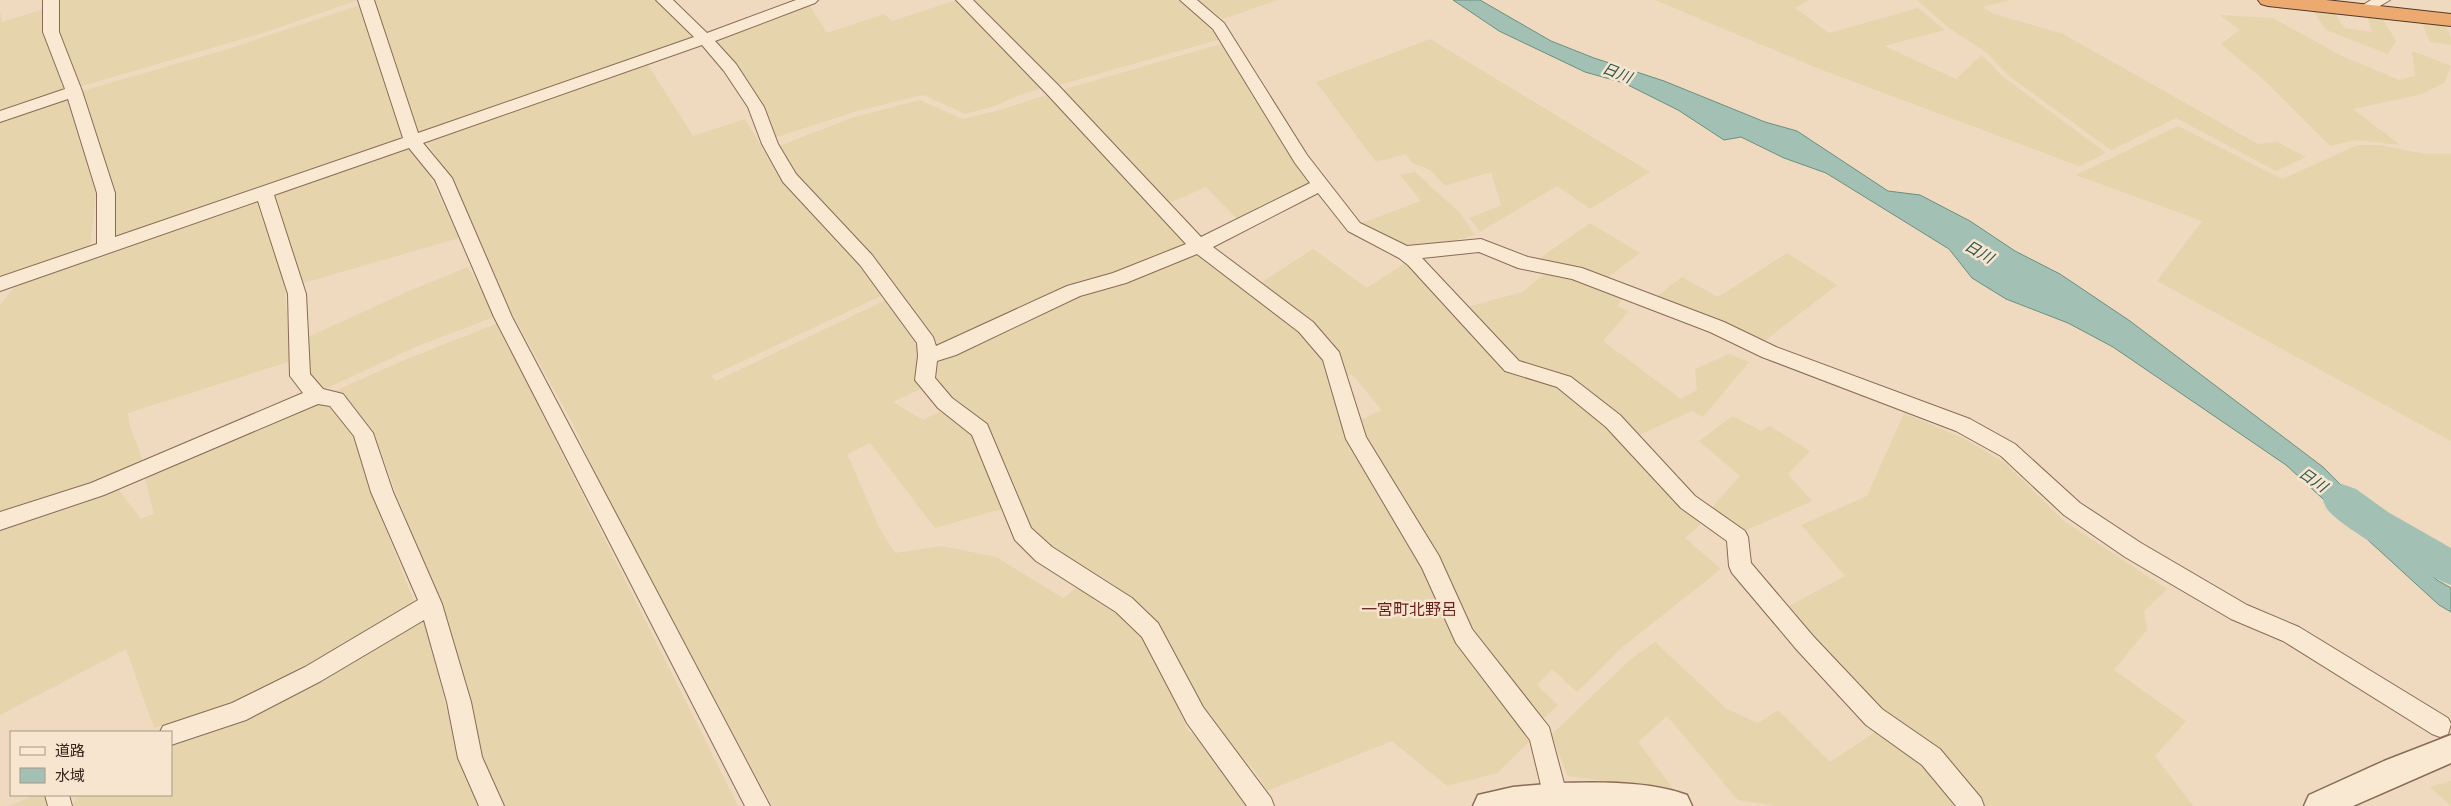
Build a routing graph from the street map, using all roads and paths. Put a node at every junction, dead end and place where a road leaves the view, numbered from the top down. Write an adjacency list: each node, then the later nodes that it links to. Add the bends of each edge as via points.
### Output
1 (51, 0): 12 (street, via 51,32)
2 (366, 0): 14 (street)
3 (664, 0): 11 (street)
4 (810, 0): 11 (street)
5 (964, 0): 17 (street)
6 (1188, 0): 15 (street, via 1219,26)
7 (2268, 0): 9 (highway)
8 (2382, 0): 9 (street)
9 (2363, 10): 10 (highway)
10 (2451, 20)
11 (705, 39): 14 (street); 21 (street, via 730,68 756,107 770,144 789,178 866,260 926,342)
12 (74, 91): 13 (street); 18 (street, via 106,193)
13 (0, 117)
14 (412, 140): 16 (street); 29 (street, via 443,178 503,317)
15 (1320, 185): 17 (street); 19 (street, via 1354,226)
16 (264, 193): 18 (street); 22 (street, via 297,294 300,376)
17 (1199, 246): 21 (street, via 1119,278 1074,291 949,350); 27 (street, via 1306,327 1332,357 1356,439 1431,563 1464,636 1541,735)
18 (106, 247): 20 (street)
19 (1406, 253): 26 (street, via 1481,245 1524,263 1575,274 1963,425 2008,450 2072,509 2133,550 2239,612 2291,634); 33 (street, via 1512,366 1564,382 1613,421 1688,502 1737,537 1740,566 1805,643 1874,717 1931,757)
20 (0, 284)
21 (928, 356): 30 (street, via 925,380 945,402 980,430 1023,534 1044,554 1124,605 1150,630 1195,715)
22 (317, 396): 23 (street, via 97,489); 24 (street, via 336,399 363,432 382,492)
23 (0, 521)
24 (432, 604): 25 (street, via 313,674 238,712); 28 (street, via 459,702 470,758)
25 (172, 734)
26 (2445, 737): 34 (street, via 2395,771)
27 (1558, 801): 31 (street, via 1522,799); 32 (street, via 1632,800)
28 (492, 806)
29 (758, 806)
30 (1262, 806)
31 (1489, 806)
32 (1676, 806)
33 (1972, 806)
34 (2320, 806)

